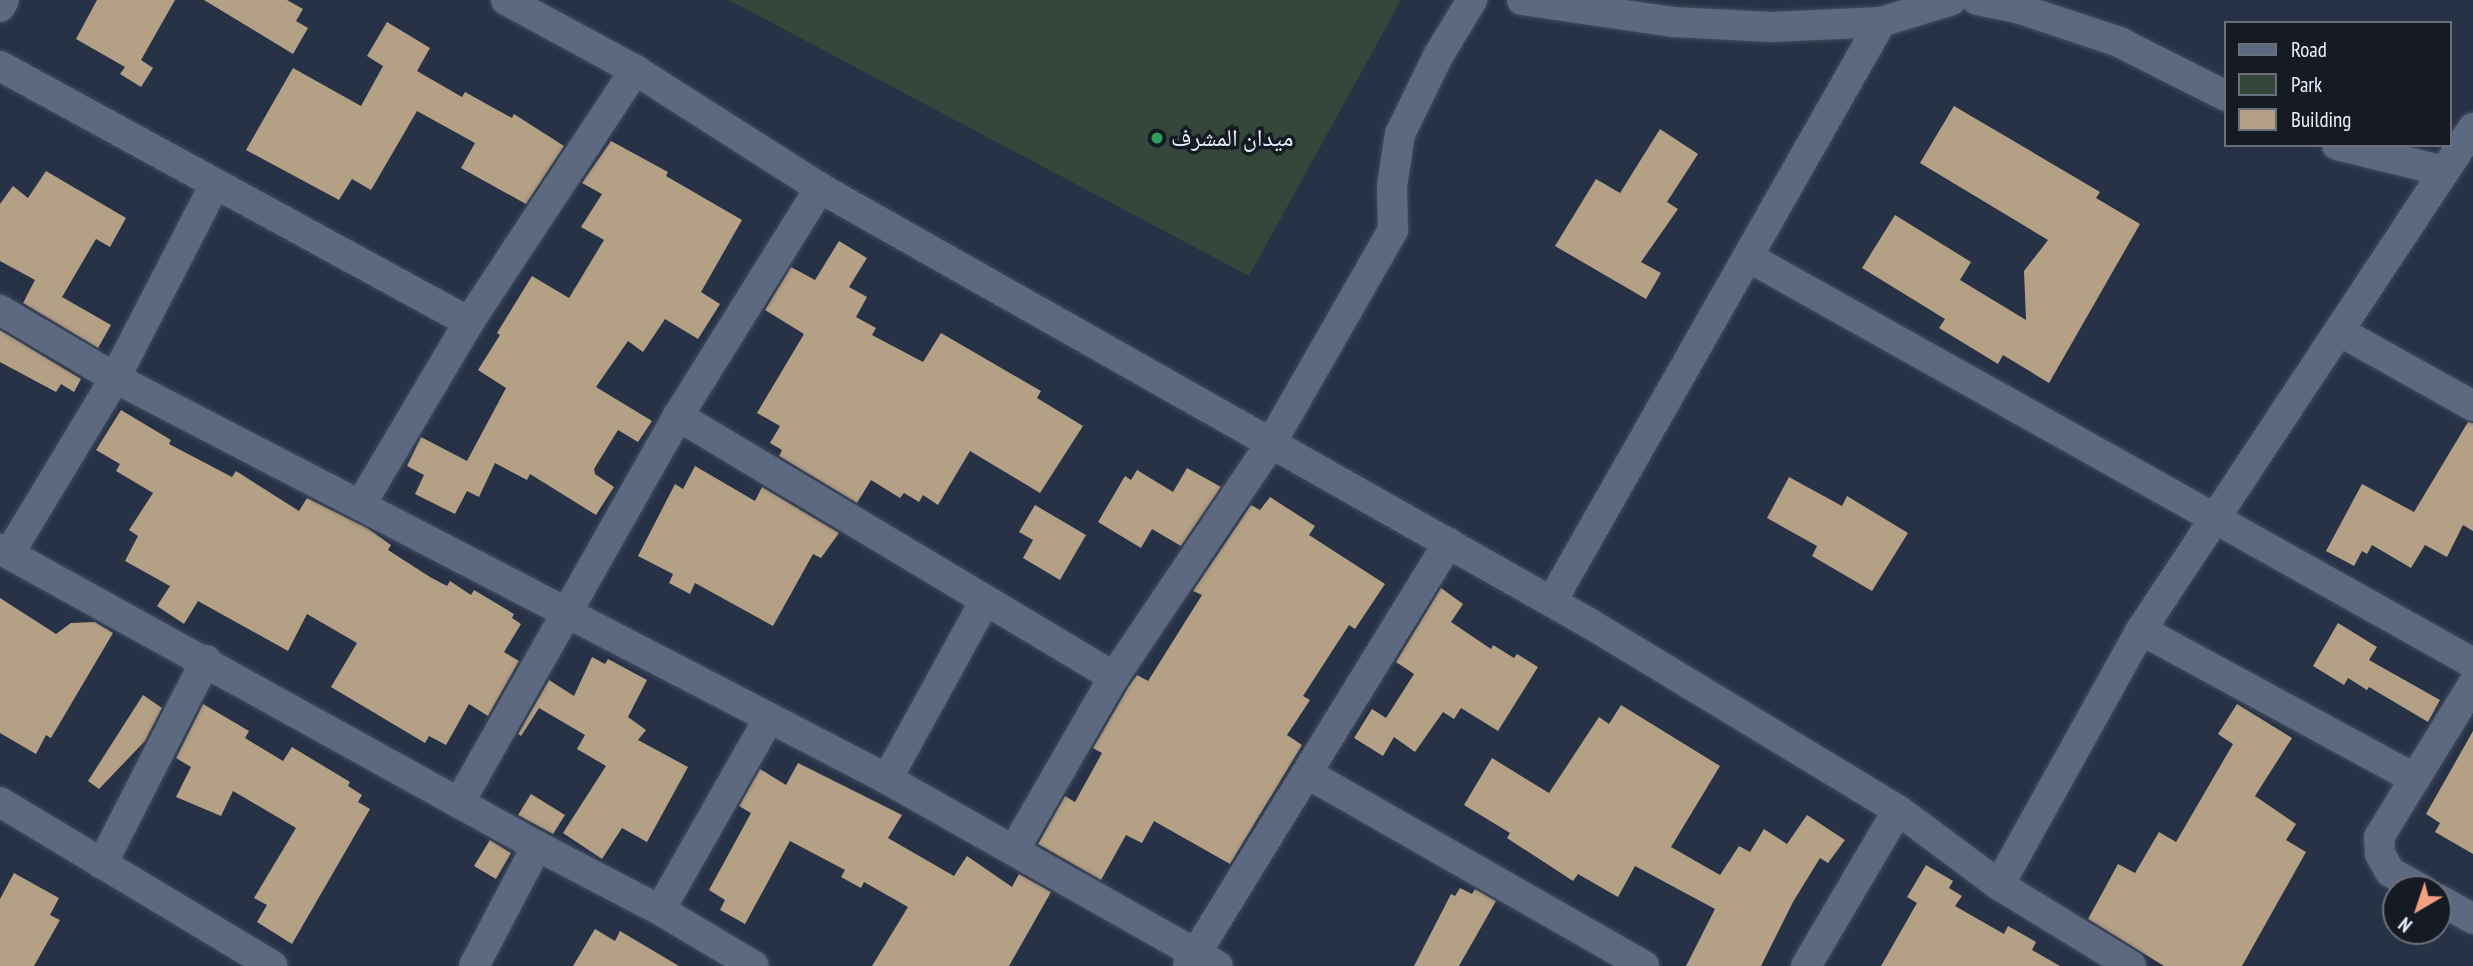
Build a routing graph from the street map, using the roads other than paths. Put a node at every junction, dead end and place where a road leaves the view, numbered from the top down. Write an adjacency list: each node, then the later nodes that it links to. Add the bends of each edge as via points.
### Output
1 (4, 0): 7 (street)
2 (506, 0): 10 (street)
3 (1472, 0): 24 (street, via 1400,134 1392,186 1393,230)
4 (1522, 0): 8 (street, via 1673,22 1772,27)
5 (1952, 0): 8 (street)
6 (1977, 0): 11 (street, via 2017,8 2119,42)
7 (0, 7)
8 (1881, 22): 17 (street)
9 (0, 66): 15 (street)
10 (635, 70): 16 (street); 19 (street)
11 (2224, 95)
12 (2470, 137): 14 (street)
13 (2345, 147): 14 (street)
14 (2444, 171): 20 (street)
15 (215, 184): 19 (street); 21 (street)
16 (820, 188): 23 (street); 24 (street)
17 (1748, 257): 26 (street); 30 (street)
18 (0, 310): 21 (street)
19 (469, 322): 25 (street)
20 (2339, 331): 22 (street); 26 (street)
21 (115, 378): 25 (street); 28 (street)
22 (2473, 406)
23 (678, 416): 29 (street); 31 (street)
24 (1270, 445): 27 (street); 35 (street)
25 (360, 504): 31 (street)
26 (2213, 520): 32 (street); 34 (street)
27 (1448, 543): 30 (street); 38 (street)
28 (5, 551): 33 (street)
29 (985, 601): 35 (street); 39 (street)
30 (1552, 601): 43 (street)
31 (565, 614): 37 (street); 42 (street)
32 (2141, 630): 40 (street); 48 (street)
33 (206, 660): 42 (street); 46 (street)
34 (2473, 663)
35 (1114, 677): 45 (street)
36 (2473, 684): 40 (street)
37 (769, 718): 39 (street); 50 (street)
38 (1308, 774): 53 (street); 56 (street)
39 (887, 779): 45 (street)
40 (2415, 779): 47 (street, via 2379,837 2380,855)
41 (0, 802): 46 (street)
42 (459, 803): 44 (street)
43 (1898, 810): 48 (street); 57 (street)
44 (537, 846): 50 (street); 54 (street)
45 (1014, 850): 53 (street)
46 (102, 864): 52 (street)
47 (2395, 875)
48 (1999, 885): 58 (street)
49 (2452, 907): 51 (street)
50 (660, 910): 55 (street)
51 (2473, 919)
52 (258, 962)
53 (1200, 962)
54 (474, 966)
55 (754, 966)
56 (1644, 966)
57 (1806, 966)
58 (2131, 966)

